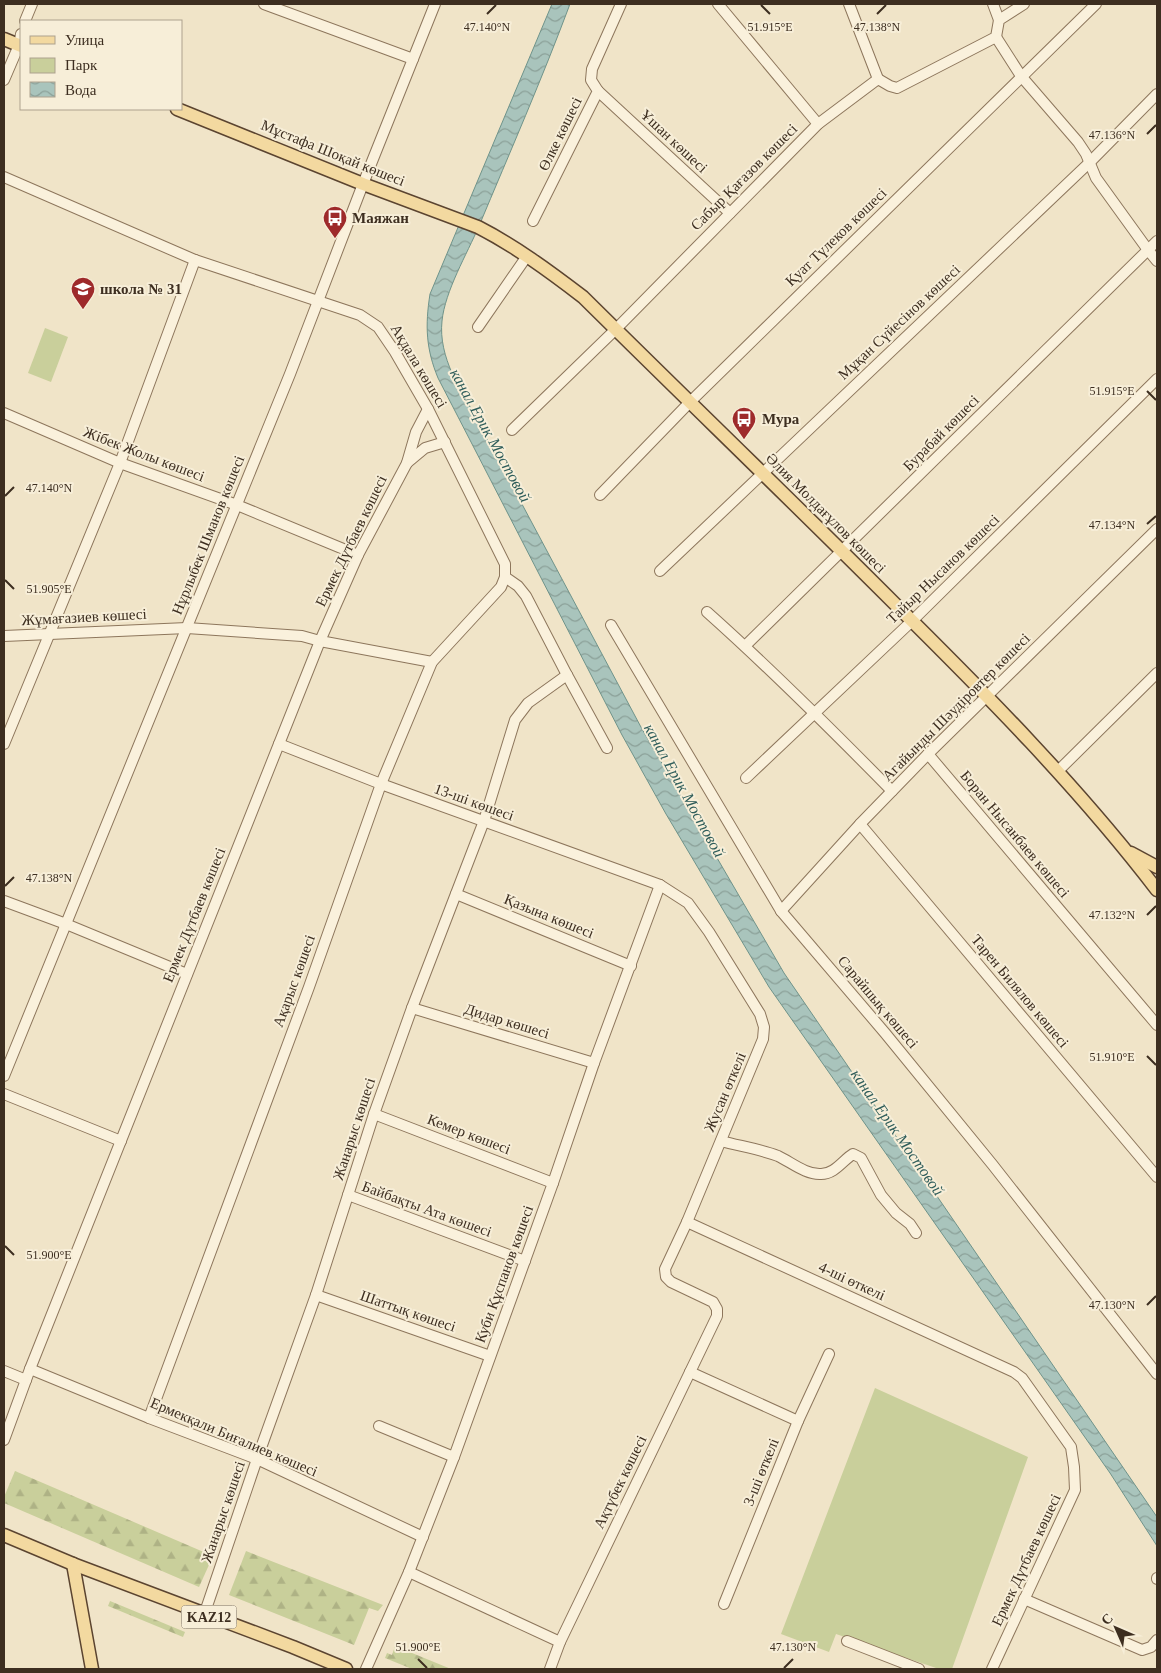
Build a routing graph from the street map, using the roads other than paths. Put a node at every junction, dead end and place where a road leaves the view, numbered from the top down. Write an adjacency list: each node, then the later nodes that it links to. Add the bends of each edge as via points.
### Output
1 (32, 4): 10 (street)
2 (264, 4): 15 (street)
3 (435, 4): 15 (street, Нұрлыбек Шманов көшесі)
4 (621, 4): 19 (street, Өлке көшесі, via 592,69 591,80)
5 (718, 4): 22 (street)
6 (849, 4): 17 (street)
7 (993, 4): 11 (street)
8 (1024, 4): 11 (street)
9 (1096, 4): 16 (street, Қуат Түлеков көшесі)
10 (25, 20)
11 (1000, 20): 12 (street)
12 (996, 36): 16 (street); 17 (street, via 898,88)
13 (4, 38): 14 (main road)
14 (20, 41): 18 (street)
15 (413, 59): 25 (street, Нұрлыбек Шманов көшесі)
16 (1021, 76): 23 (street, via 1078,142); 38 (street, Қуат Түлеков көшесі)
17 (878, 79): 22 (street, Сабыр Қағазов көшесі)
18 (4, 80)
19 (598, 91): 26 (street, Ұшан көшесі); 27 (street, Өлке көшесі)
20 (1157, 94): 23 (street, Мұқан Сүйесінов көшесі)
21 (179, 110): 25 (main road, Мұстафа Шоқай көшесi)
22 (818, 124): 26 (street, Сабыр Қағазов көшесі)
23 (1089, 163): 30 (street, via 1096,178); 45 (street, Мұқан Сүйесінов көшесі)
24 (4, 177): 32 (street, Ақдала көшесі)
25 (363, 184): 28 (main road, Мұстафа Шоқай көшесi); 34 (street, Нұрлыбек Шманов көшесі)
26 (730, 213): 36 (street, Сабыр Қағазов көшесі)
27 (533, 221)
28 (478, 227): 31 (main road, Әлия Молдағұлов көшесі)
29 (1157, 241): 30 (street, Бурабай көшесi)
30 (1148, 250): 33 (street); 49 (street, Бурабай көшесi)
31 (527, 256): 35 (street); 36 (main road, Әлия Молдағұлов көшесі, via 583,296)
32 (195, 260): 34 (street, Ақдала көшесі); 43 (street)
33 (1157, 261)
34 (318, 302): 39 (street, Ақдала көшесі, via 360,315 378,327); 47 (street, Нұрлыбек Шманов көшесі)
35 (478, 327)
36 (616, 329): 38 (main road, Әлия Молдағұлов көшесі); 41 (street, Сабыр Қағазов көшесі)
37 (1157, 379): 54 (street, Тайыр Нысанов көшесi)
38 (690, 402): 45 (main road, Әлия Молдағұлов көшесі); 46 (street, Қуат Түлеков көшесі)
39 (428, 409): 42 (street, Ақдала көшесі); 44 (street, Ермек Дүтбаев көшесi)
40 (4, 415): 43 (street, Жібек Жолы көшесі)
41 (512, 430)
42 (445, 442): 44 (street, via 425,448); 52 (street, Ақдала көшесі, via 505,564)
43 (120, 462): 47 (street, Жібек Жолы көшесі); 57 (street)
44 (406, 463): 50 (street, Ермек Дүтбаев көшесi)
45 (763, 473): 49 (main road, Әлия Молдағұлов көшесі); 51 (street, Мұқан Сүйесінов көшесі)
46 (600, 495)
47 (237, 505): 50 (street, Жібек Жолы көшесі); 56 (street, Нұрлыбек Шманов көшесі)
48 (1157, 529): 64 (street, Агайынды Шәудіровтер көшесi)
49 (842, 551): 54 (main road, Әлия Молдағұлов көшесі); 60 (street, Бурабай көшесi)
50 (358, 555): 59 (street, Ермек Дүтбаев көшесi)
51 (660, 571)
52 (505, 577): 61 (street, Ақарыс көшесi, via 501,587); 63 (street, via 526,596)
53 (707, 612): 60 (street)
54 (912, 621): 64 (main road, Әлия Молдағұлов көшесі); 65 (street, Тайыр Нысанов көшесi)
55 (611, 625): 83 (street, Сарайшық көшесі)
56 (187, 628): 57 (street, Жұмағазиев көшесі); 59 (street, Жұмағазиев көшесі, via 302,636); 84 (street, Нұрлыбек Шманов көшесі)
57 (48, 634): 58 (street, Жұмағазиев көшесі); 66 (street)
58 (4, 636)
59 (320, 641): 61 (street, Жұмағазиев көшесі); 67 (street, Ермек Дүтбаев көшесi)
60 (745, 646): 65 (street)
61 (432, 662): 72 (street, Ақарыс көшесi)
62 (1157, 673): 70 (street)
63 (567, 675): 68 (street); 74 (street, Жанарыс көшесі, via 528,703 515,720)
64 (987, 697): 69 (street, Агайынды Шәудіровтер көшесi); 70 (main road, Әлия Молдағұлов көшесі)
65 (815, 712): 71 (street, Тайыр Нысанов көшесi); 73 (street)
66 (4, 744)
67 (279, 744): 72 (street, 13-ші көшесi); 86 (street, Ермек Дүтбаев көшесi)
68 (607, 748)
69 (928, 754): 73 (street, Агайынды Шәудіровтер көшесi); 88 (street, Боран Нысанбаев көшесі)
70 (1058, 771): 76 (main road, Әлия Молдағұлов көшесі)
71 (746, 778)
72 (381, 784): 74 (street, 13-ші көшесi); 111 (street, Ақарыс көшесi)
73 (892, 791): 75 (street, Агайынды Шәудіровтер көшесi)
74 (484, 821): 79 (street, 13-ші көшесi); 81 (street, Жанарыс көшесі)
75 (860, 824): 83 (street, Агайынды Шәудіровтер көшесi); 95 (street, Тарен Билялов көшесі)
76 (1127, 851): 77 (main road); 78 (main road, Әлия Молдағұлов көшесі); 80 (main road, Әлия Молдағұлов көшесі)
77 (1157, 866)
78 (1157, 874)
79 (660, 885): 85 (street, Куби Құспанов көшесi); 94 (street, Жусан өткелі, via 688,904 709,932 760,1014 764,1027 763,1039)
80 (1157, 890)
81 (456, 894): 85 (street, Қазына көшесі); 87 (street, Жанарыс көшесі)
82 (4, 901): 84 (street)
83 (781, 911): 109 (street, Сарайшық көшесі, via 992,1164)
84 (66, 924): 86 (street); 90 (street, Нұрлыбек Шманов көшесі)
85 (631, 966): 89 (street, Куби Құспанов көшесi)
86 (187, 974): 93 (street, Ермек Дүтбаев көшесi)
87 (412, 1008): 89 (street, Дидар көшесі); 92 (street, Жанарыс көшесі)
88 (1157, 1025)
89 (594, 1063): 96 (street, Куби Құспанов көшесi)
90 (4, 1076)
91 (4, 1094): 93 (street)
92 (374, 1114): 96 (street, Кемер көшесі); 97 (street, Жанарыс көшесі)
93 (121, 1141): 106 (street, Ермек Дүтбаев көшесi)
94 (721, 1142): 98 (street, Жусан өткелі); 99 (street, via 777,1156 812,1173 822,1174 832,1172 844,1158 854,1154 861,1158 881,1195)
95 (1157, 1177)
96 (553, 1183): 100 (street, Куби Құспанов көшесi)
97 (348, 1195): 100 (street, Байбақты Ата көшесі); 101 (street, Жанарыс көшесі)
98 (687, 1222): 102 (street, Жусан өткелі, via 665,1269 666,1277 713,1302); 105 (street, 4-шi өткелi)
99 (916, 1233)
100 (525, 1261): 104 (street, Куби Құспанов көшесi)
101 (316, 1295): 104 (street, Шаттық көшесі); 116 (street, Жанарыс көшесі)
102 (717, 1309): 108 (street, Ақтүбек көшесi, via 717,1316)
103 (829, 1354): 112 (street, 3-шi өткелi)
104 (490, 1356): 115 (street, Куби Құспанов көшесi)
105 (1003, 1368): 121 (street, Ермек Дүтбаев көшесi, via 1022,1378 1071,1447 1074,1467 1075,1490)
106 (30, 1369): 110 (street, Ермек Дүтбаев көшесi); 111 (street, Ермекқали Биғалиев көшесі)
107 (4, 1371): 110 (street)
108 (690, 1372): 112 (street); 126 (street, Ақтүбек көшесi)
109 (1157, 1374)
110 (26, 1380): 114 (street, Ермек Дүтбаев көшесi)
111 (149, 1418): 116 (street, Ермекқали Биғалиев көшесі)
112 (798, 1421): 122 (street, 3-шi өткелi)
113 (379, 1426): 115 (street)
114 (4, 1440)
115 (454, 1457): 118 (street, Куби Құспанов көшесi)
116 (257, 1459): 118 (street, Ермекқали Биғалиев көшесі); 123 (street, Жанарыс көшесі)
117 (4, 1535): 119 (main road, KAZ12)
118 (423, 1537): 120 (street, Куби Құспанов көшесi)
119 (73, 1564): 123 (main road, KAZ12); 127 (main road)
120 (410, 1572): 126 (street); 129 (street, Куби Құспанов көшесi)
121 (1024, 1599): 124 (street, via 1142,1650); 132 (street, Ермек Дүтбаев көшесi)
122 (724, 1604)
123 (204, 1615): 128 (main road, KAZ12)
124 (1157, 1640)
125 (847, 1641): 131 (street)
126 (560, 1642): 130 (street, Ақтүбек көшесi)
127 (92, 1669)
128 (346, 1669)
129 (366, 1669)
130 (550, 1669)
131 (919, 1669)
132 (992, 1669)

